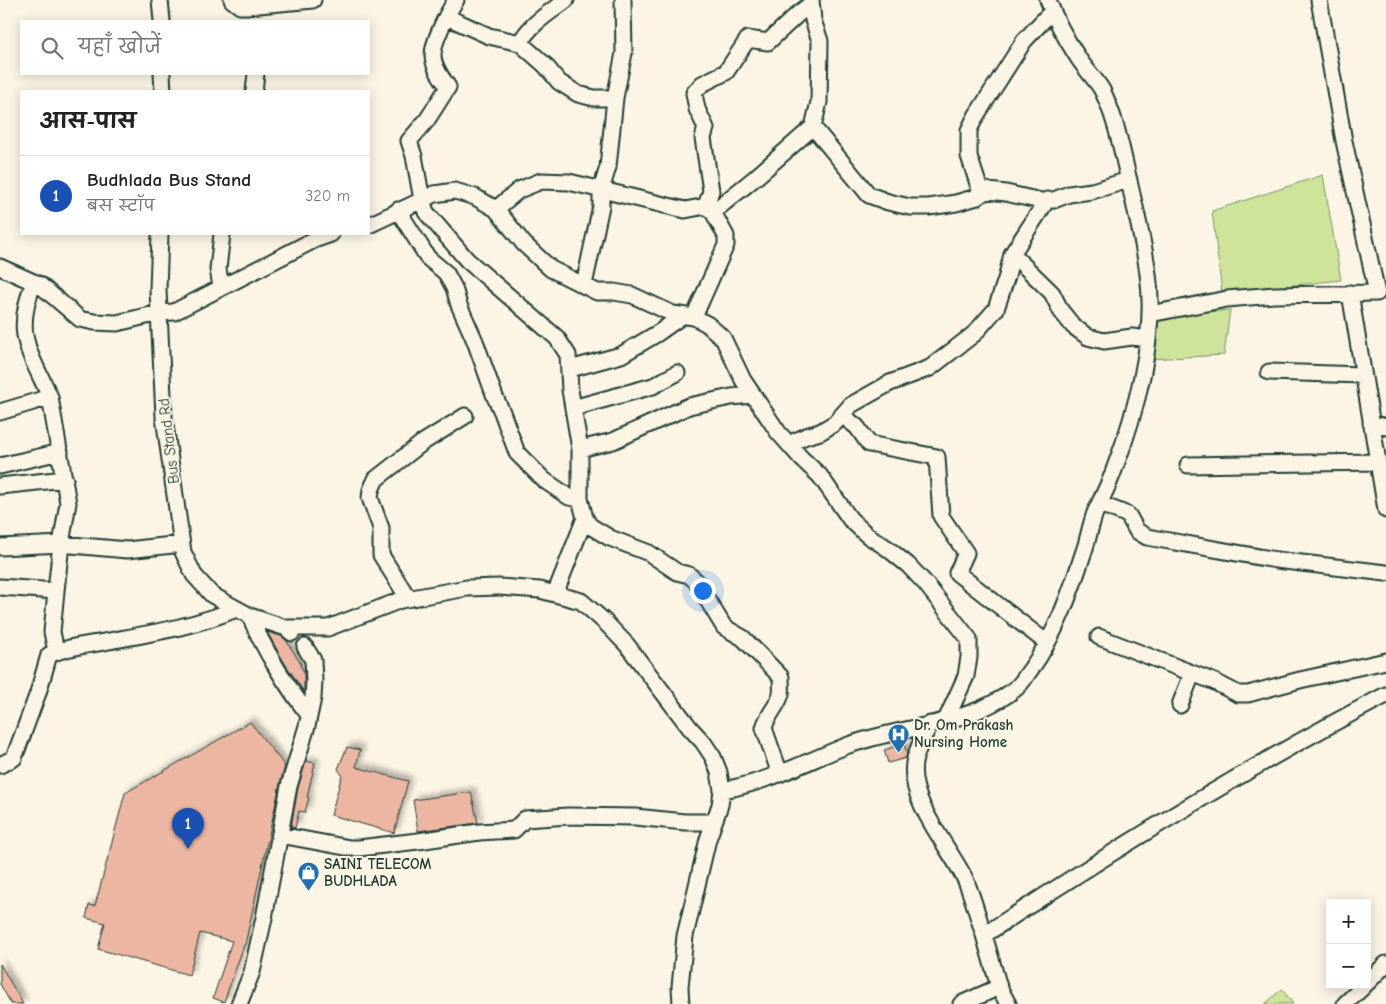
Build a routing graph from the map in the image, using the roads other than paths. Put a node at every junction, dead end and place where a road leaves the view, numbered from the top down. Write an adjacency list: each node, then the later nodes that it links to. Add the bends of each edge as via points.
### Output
1 (160, 0): 11 (street)
2 (313, 0): 8 (street, via 254,6)
3 (456, 0): 10 (street)
4 (566, 0): 13 (street, via 525,33)
5 (623, 0): 18 (street, via 624,53)
6 (1319, 0): 38 (street, via 1344,141)
7 (811, 2): 19 (street, via 812,20 820,41 819,102); 26 (street, via 768,42 748,39 726,72 702,84 694,93 706,128 703,138 711,191)
8 (236, 3): 12 (street)
9 (1050, 5): 20 (street, via 1076,56 1101,90 1115,126); 22 (street, via 968,130 972,166 980,190)
10 (447, 17): 13 (street, via 489,36); 23 (street, via 433,56 436,70 448,87 409,141)
11 (162, 20)
12 (246, 20)
13 (520, 43): 18 (street, via 559,82 578,94)
14 (162, 75): 16 (street)
15 (256, 75): 17 (street)
16 (163, 90)
17 (254, 90)
18 (615, 98): 21 (street, via 608,167)
19 (813, 127): 22 (street, via 869,195 888,202 910,207 956,203 977,197); 26 (street, via 770,166)
20 (1129, 180): 24 (street); 40 (street, via 1149,276)
21 (601, 190): 25 (street, via 569,182 541,181 520,190); 26 (street, via 685,210); 35 (street, via 601,206)
22 (986, 190): 24 (street)
23 (422, 200): 25 (street, via 434,194 455,191 475,196); 27 (street); 43 (street, via 426,212 467,260 557,338 568,355)
24 (1047, 200): 32 (street)
25 (496, 209): 35 (street, via 551,269)
26 (710, 209): 41 (street, via 726,236 726,245)
27 (398, 210): 28 (street); 62 (street, via 428,258 446,273 454,288 517,453 544,480)
28 (370, 224)
29 (160, 235): 39 (street, Bus Stand Rd)
30 (222, 235): 36 (street, via 218,269)
31 (329, 235): 36 (street)
32 (1012, 254): 42 (street, via 1052,293 1073,326 1088,337 1104,341 1132,337); 51 (street, via 996,309 974,334 930,368 890,382 851,405)
33 (0, 267): 34 (street)
34 (34, 282): 39 (street, via 80,319 117,323); 48 (street, via 26,302 24,334)
35 (584, 285): 41 (street, via 597,292 632,295 673,314)
36 (221, 287): 39 (street, via 174,312)
37 (1350, 294): 38 (street); 40 (street, via 1236,298); 46 (street)
38 (1382, 294)
39 (159, 313): 67 (street, Bus Stand Rd, via 164,417)
40 (1150, 314): 42 (street)
41 (688, 316): 43 (street, via 621,355); 47 (street, via 707,324 723,338)
42 (1148, 339): 64 (street, via 1138,392)
43 (570, 369): 49 (street)
44 (1269, 372): 46 (street)
45 (676, 373): 49 (street, via 653,386)
46 (1363, 375): 53 (street)
47 (753, 395): 54 (street); 55 (street, via 689,406 613,441)
48 (50, 397): 50 (street); 56 (street)
49 (573, 408): 55 (street)
50 (0, 412)
51 (842, 415): 54 (street, via 820,432); 77 (street, via 857,427 869,444 937,457 941,516 966,553 957,573)
52 (465, 416): 73 (street, via 422,443 376,479 371,490 370,498 381,528 381,555)
53 (1379, 425): 57 (street)
54 (789, 444): 84 (street, via 820,476 850,519 908,565 968,638 966,676)
55 (580, 449): 62 (street)
56 (60, 452): 59 (street); 60 (street)
57 (1378, 462): 58 (street); 63 (street)
58 (1188, 465)
59 (0, 466)
60 (65, 479): 61 (street); 66 (street, via 68,504)
61 (0, 486)
62 (580, 500): 65 (street)
63 (1385, 501)
64 (1100, 504): 69 (street, via 1128,515 1137,531 1147,537 1276,560); 77 (street, via 1071,590)
65 (585, 518): 72 (street); 87 (street, via 598,532 649,553 677,572 689,575 724,626 743,638 781,677 782,693 764,728)
66 (61, 544): 67 (street, via 128,550); 68 (street); 71 (street)
67 (182, 544): 74 (street, Bus Stand Rd, via 194,575 212,595)
68 (0, 547)
69 (1386, 573)
70 (0, 587): 71 (street)
71 (56, 591): 78 (street, via 52,632)
72 (555, 594): 73 (street, via 540,590 475,587); 88 (street, via 581,601 626,645 713,757)
73 (408, 598): 76 (street, via 328,628)
74 (243, 612): 76 (street, Bus Stand Rd); 78 (street); 83 (street)
75 (1099, 637): 80 (street)
76 (306, 640): 83 (street, via 314,681)
77 (1047, 643): 84 (street, via 1017,688 991,704)
78 (56, 652): 86 (street, via 49,655 14,758)
79 (1386, 661): 80 (street, via 1248,694 1238,694)
80 (1192, 674): 82 (street)
81 (1386, 695): 91 (street, via 1236,778 1072,877)
82 (1180, 704)
83 (309, 715): 90 (street, via 289,786)
84 (946, 720): 85 (street)
85 (930, 724): 87 (street, via 847,746); 91 (street, via 914,763 918,794 925,814 966,881)
86 (0, 765)
87 (780, 774): 88 (street)
88 (722, 790): 89 (street)
89 (714, 822): 90 (street, via 560,817 525,820 514,830 359,848); 97 (street, via 685,936)
90 (280, 835): 96 (street, via 252,972)
91 (984, 935): 94 (street)
92 (1386, 964): 93 (street)
93 (1371, 979)
94 (999, 987): 98 (street); 99 (street)
95 (1361, 989): 100 (street)
96 (240, 1004)
97 (681, 1004)
98 (961, 1004)
99 (1008, 1004)
100 (1345, 1004)

